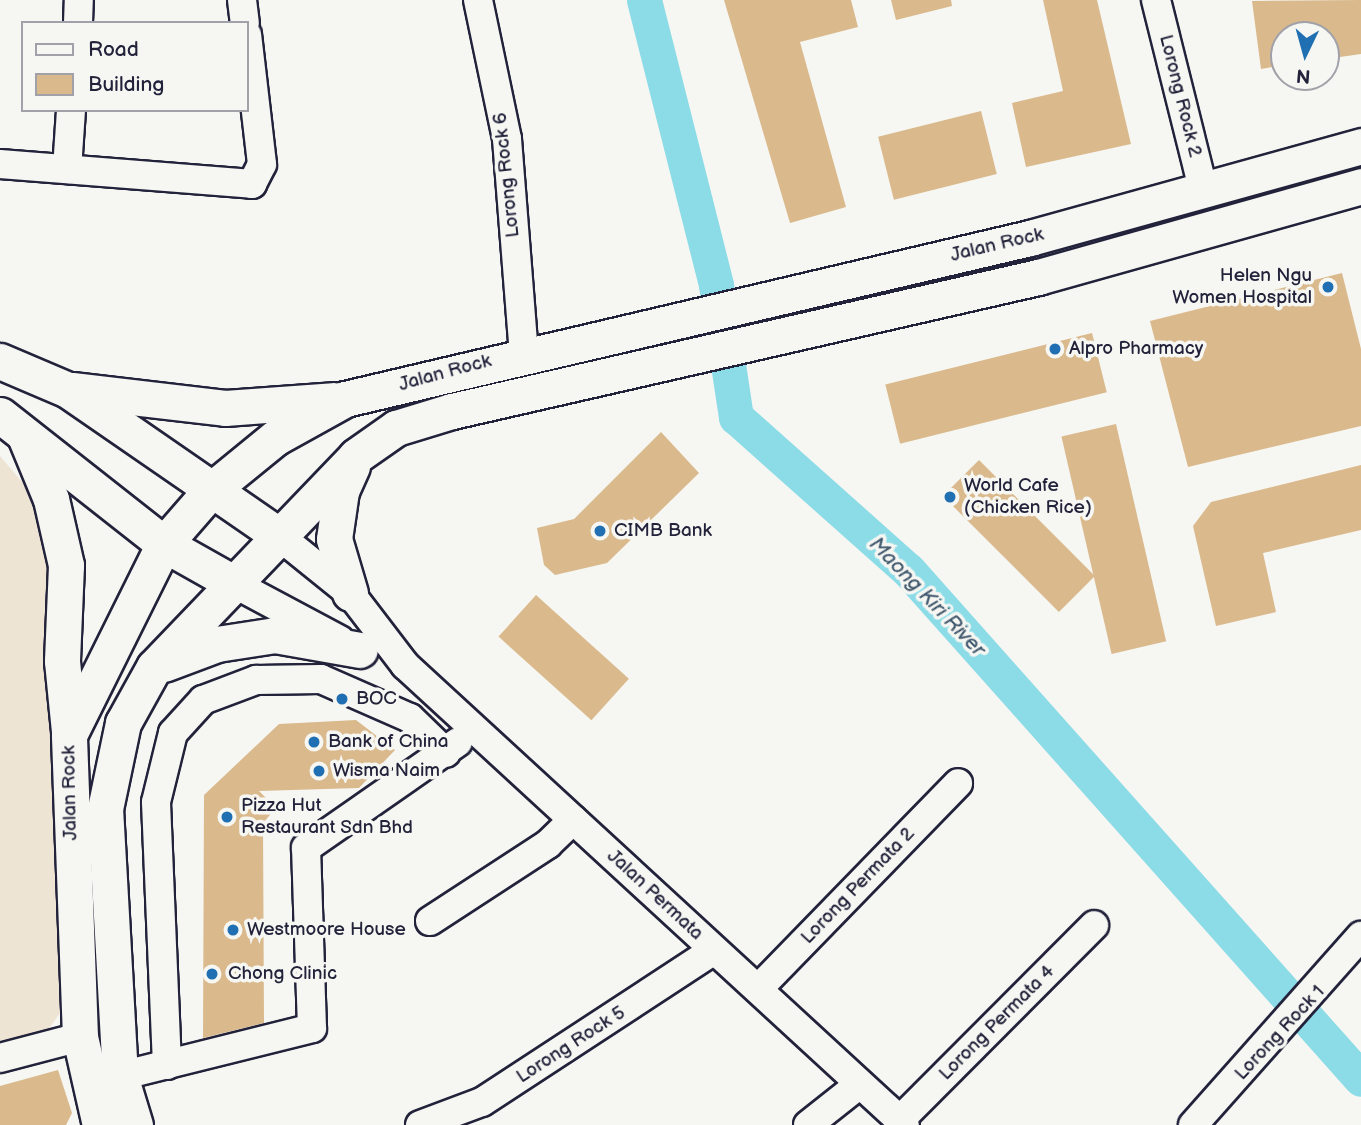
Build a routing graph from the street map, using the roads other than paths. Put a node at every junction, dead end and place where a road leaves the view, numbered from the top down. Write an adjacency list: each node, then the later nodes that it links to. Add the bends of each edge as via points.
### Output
1 (79, 0): 5 (street)
2 (242, 0): 6 (street)
3 (478, 0): 14 (street, Lorong Rock 6, via 507,139)
4 (1156, 0): 13 (street, Lorong Rock 2)
5 (78, 21)
6 (245, 21)
7 (248, 43): 11 (street, via 262,164 252,184)
8 (71, 112): 11 (street)
9 (1361, 146): 13 (main road, Jalan Rock)
10 (0, 164): 11 (street)
11 (67, 169)
12 (1361, 186): 19 (main road, Jalan Rock, via 1038,277 757,346 452,411 396,428)
13 (1204, 192): 14 (main road, Jalan Rock)
14 (524, 353): 17 (main road, Jalan Rock)
15 (0, 361): 16 (main road)
16 (68, 390): 17 (main road, via 225,408); 20 (main road)
17 (345, 399): 20 (main road, Jalan Rock, via 275,438)
18 (13, 426): 22 (main road); 29 (main road, via 51,499 66,565 62,661)
19 (356, 456): 21 (main road, Jalan Rock); 24 (main road, via 341,491 334,539)
20 (209, 491): 21 (main road); 22 (main road, Jalan Rock)
21 (278, 536): 23 (main road, Jalan Rock); 24 (street)
22 (164, 544): 23 (main road); 29 (main road, Jalan Rock)
23 (235, 584): 25 (street); 27 (main road, Jalan Rock)
24 (350, 593): 26 (street)
25 (359, 650): 26 (street); 27 (main road, via 275,635 218,644)
26 (405, 665): 28 (street, Jalan Permata)
27 (154, 667): 41 (main road, Jalan Rock, via 123,723 105,809)
28 (474, 728): 30 (street); 32 (street, Jalan Permata)
29 (69, 734): 38 (main road, Jalan Rock)
30 (446, 752): 40 (street, via 306,848 312,1028); 40 (street, via 410,718 321,679 256,680 203,700 180,725 161,764 156,802)
31 (958, 783): 37 (street, Lorong Permata 2)
32 (573, 820): 33 (street, via 548,844); 36 (street, Jalan Permata)
33 (430, 921)
34 (1094, 925): 43 (street, Lorong Permata 4)
35 (1361, 936): 48 (street, Lorong Rock 1, via 1341,965)
36 (714, 950): 37 (street, Jalan Permata); 46 (street, Lorong Rock 5, via 482,1102)
37 (758, 989): 42 (street, Jalan Permata)
38 (80, 1037): 39 (street); 44 (main road, Jalan Rock)
39 (0, 1058)
40 (167, 1065): 41 (street)
41 (120, 1076): 45 (main road, Jalan Rock)
42 (860, 1084): 43 (street, Jalan Permata); 47 (street)
43 (902, 1123)
44 (100, 1125)
45 (135, 1125)
46 (420, 1125)
47 (807, 1125)
48 (1192, 1125)

